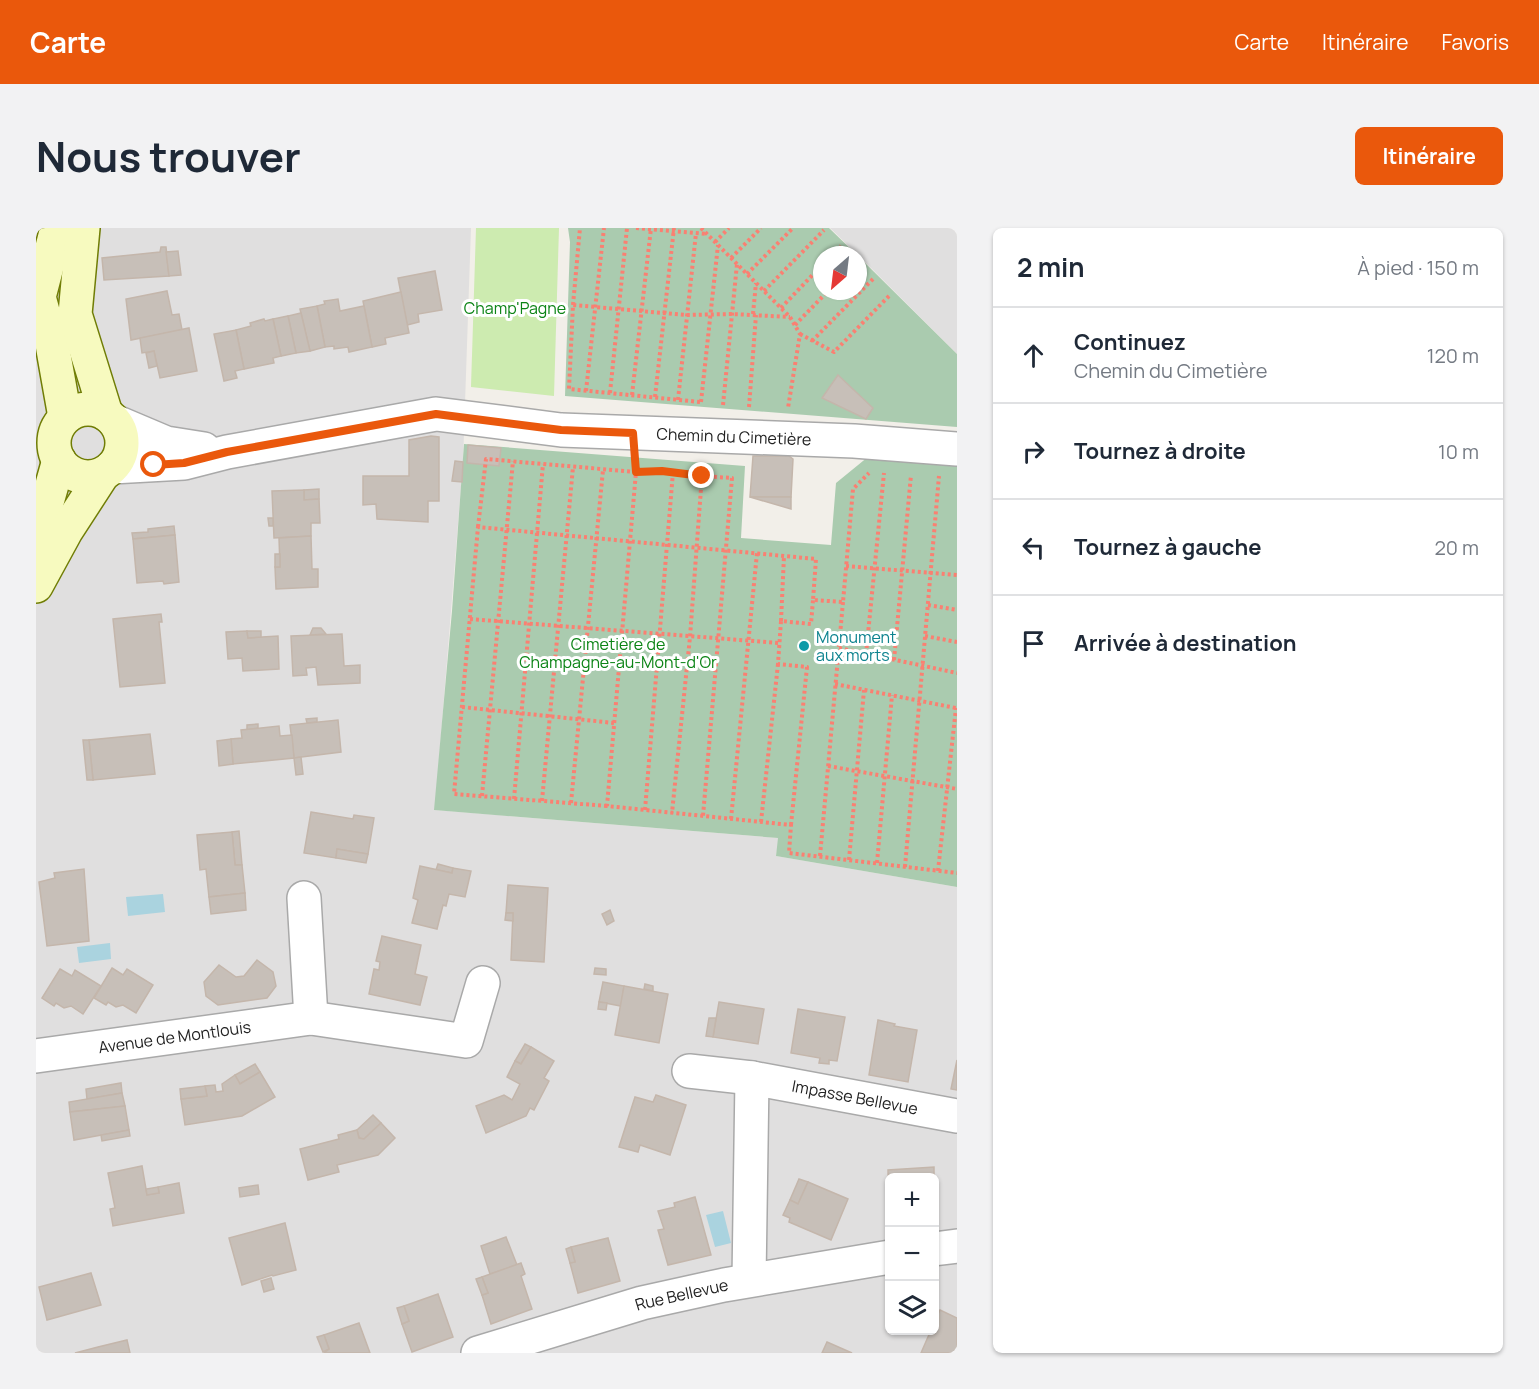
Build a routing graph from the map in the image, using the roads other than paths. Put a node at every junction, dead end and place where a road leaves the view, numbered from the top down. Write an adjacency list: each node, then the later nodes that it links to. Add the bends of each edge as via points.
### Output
1 (57, 228): 3 (street)
2 (84, 228): 4 (street)
3 (37, 297): 4 (street); 5 (street, via 52,344)
4 (75, 314): 6 (street)
5 (65, 417): 6 (street, via 74,411 96,409); 8 (street, via 55,438)
6 (110, 417): 7 (street, Chemin du Cimetière, via 166,443); 10 (street, via 120,429 122,439 118,459)
7 (227, 452): 9 (street, Chemin du Cimetière, via 436,414 561,430 854,441); 10 (street, Chemin du Cimetière, via 184,463)
8 (59, 460): 10 (street, via 73,473 83,476); 11 (street, via 40,527)
9 (952, 463)
10 (107, 470): 12 (street, via 66,531)
11 (36, 565)
12 (36, 586)
13 (304, 898): 15 (street)
14 (483, 984): 15 (street, Avenue de Montlouis, via 466,1041)
15 (311, 1018): 16 (street, Avenue de Montlouis)
16 (36, 1056)
17 (688, 1071): 18 (street, Impasse Bellevue)
18 (752, 1078): 19 (street, Impasse Bellevue); 23 (street)
19 (957, 1116)
20 (957, 1246): 21 (street)
21 (939, 1248)
22 (885, 1258): 23 (street, Rue Bellevue)
23 (749, 1280): 24 (street, Rue Bellevue, via 642,1303)
24 (478, 1353)

